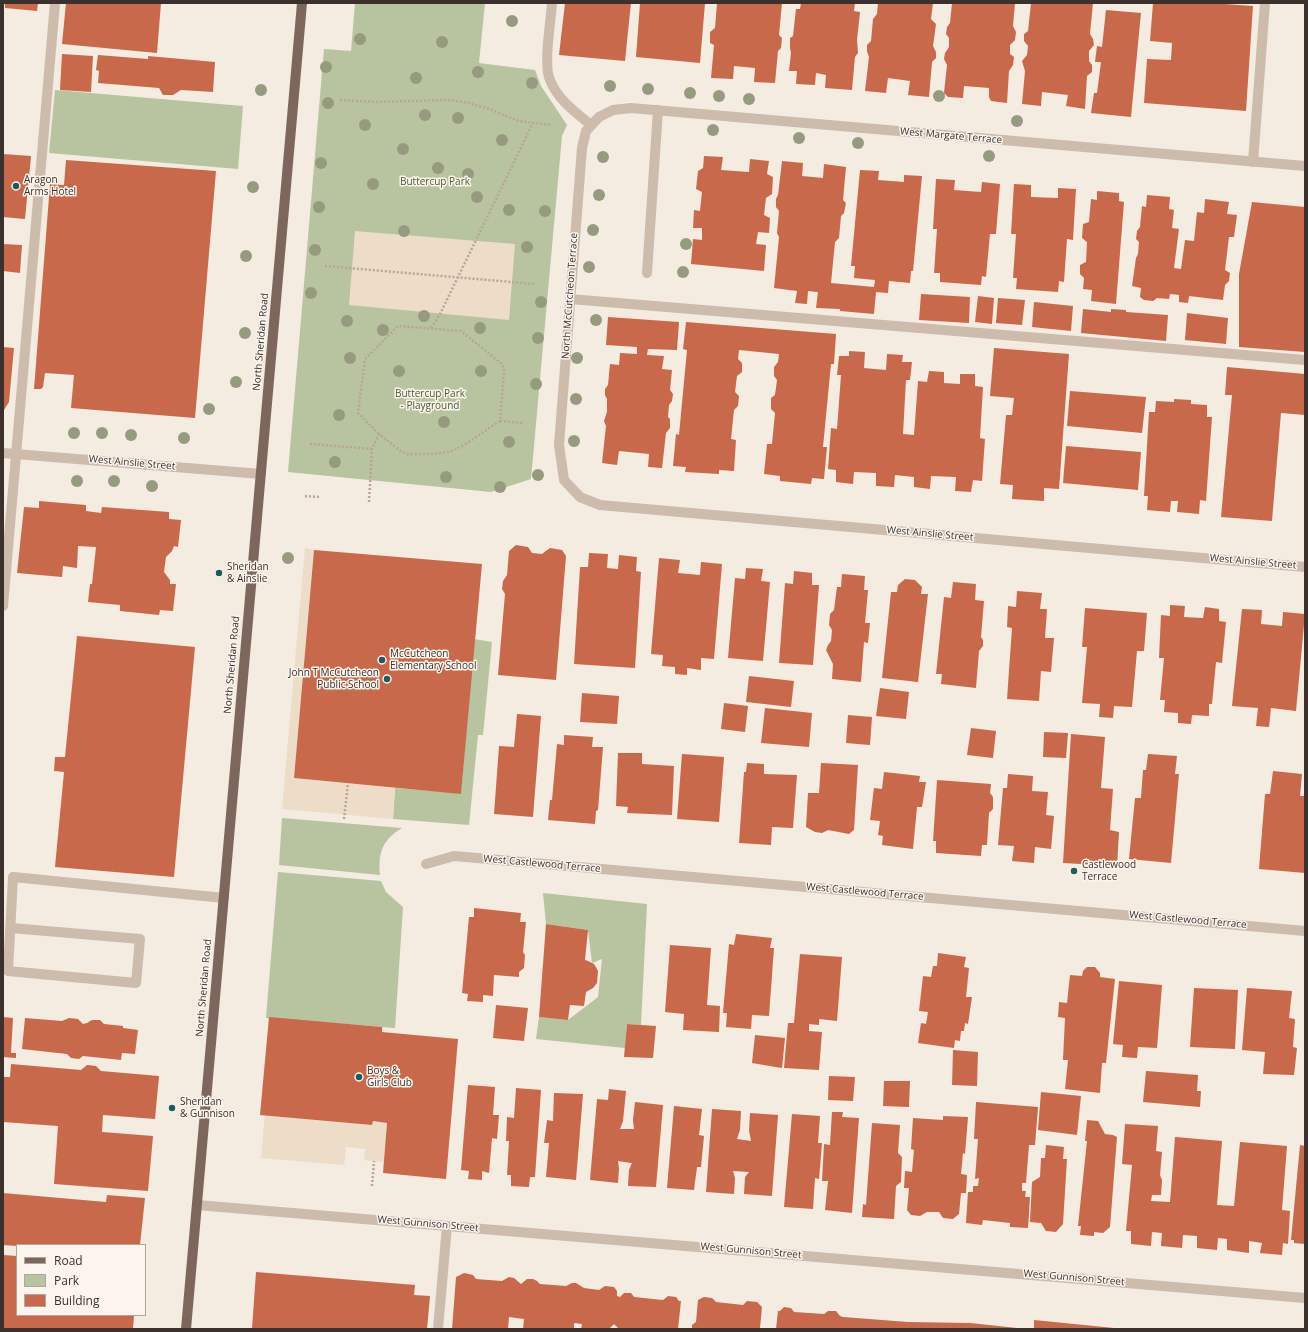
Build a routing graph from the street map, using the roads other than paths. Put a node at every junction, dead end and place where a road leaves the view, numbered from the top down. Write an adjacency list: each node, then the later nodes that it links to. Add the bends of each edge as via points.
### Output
1 (55, 3): 14 (street)
2 (302, 3): 15 (main road, North Sheridan Road)
3 (552, 3): 7 (street, via 547,63 549,79 568,106)
4 (1265, 3): 8 (street)
5 (658, 110): 6 (street, West Margate Terrace, via 614,110); 8 (street, West Margate Terrace); 10 (street)
6 (599, 117): 7 (street, North McCutcheon Terrace)
7 (591, 125): 11 (street, North McCutcheon Terrace, via 586,131 582,148)
8 (1252, 162): 9 (street, West Margate Terrace)
9 (1305, 166)
10 (647, 273)
11 (570, 299): 12 (street); 16 (street, North McCutcheon Terrace, via 558,445)
12 (1305, 360)
13 (3, 452): 14 (street, West Ainslie Street)
14 (16, 454): 15 (street, West Ainslie Street); 18 (street)
15 (261, 474): 20 (main road, North Sheridan Road)
16 (564, 480): 17 (street, West Ainslie Street, via 580,497 600,505)
17 (1305, 567)
18 (3, 606)
19 (426, 864): 22 (street, West Castlewood Terrace, via 454,856)
20 (224, 898): 21 (street, via 13,877); 23 (main road, North Sheridan Road)
21 (11, 928): 21 (street, via 8,971 136,983 140,939)
22 (1305, 931)
23 (197, 1204): 24 (street, West Gunnison Street); 26 (main road, North Sheridan Road)
24 (447, 1226): 25 (street, West Gunnison Street); 27 (street)
25 (1305, 1298)
26 (186, 1329)
27 (438, 1329)

